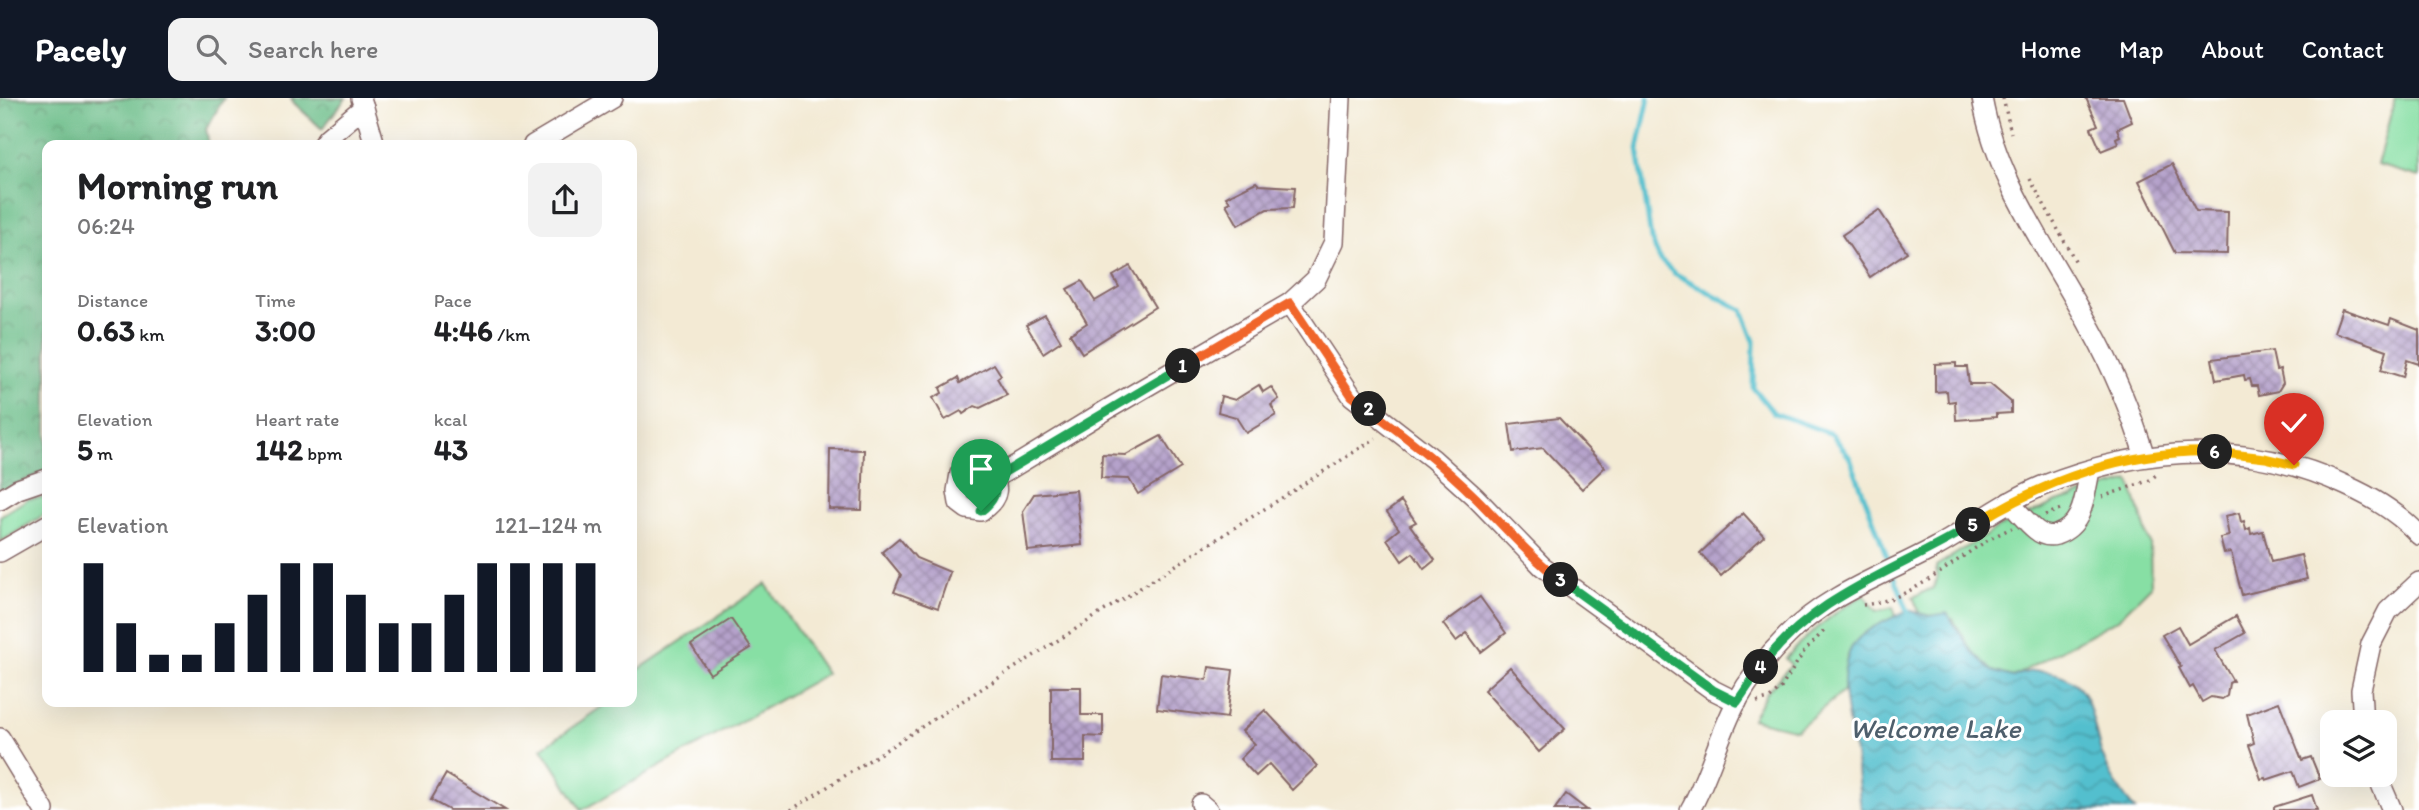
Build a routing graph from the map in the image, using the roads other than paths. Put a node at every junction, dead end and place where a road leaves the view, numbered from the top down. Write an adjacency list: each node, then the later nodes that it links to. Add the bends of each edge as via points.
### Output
1 (612, 98): 7 (street)
2 (1341, 98): 8 (street, via 1335,242 1316,279)
3 (1982, 98): 9 (street, via 1997,158 2118,380)
4 (362, 102): 5 (street); 6 (street)
5 (326, 140)
6 (373, 140)
7 (541, 140)
8 (1290, 303): 11 (street); 19 (street, via 1352,396 1433,459 1542,566 1713,690)
9 (2154, 456): 10 (street); 16 (street, via 2236,453 2294,465 2365,494)
10 (2090, 471): 14 (street); 14 (street, via 2080,516 2067,531 2051,536 2038,532)
11 (995, 478)
12 (42, 481): 13 (street)
13 (0, 500)
14 (2009, 502): 19 (street, via 1937,547 1822,607 1772,652)
15 (42, 528): 17 (street)
16 (2419, 535)
17 (0, 552)
18 (2419, 582): 20 (street, via 2388,611 2371,644 2361,690)
19 (1737, 702): 24 (street)
20 (2362, 710)
21 (0, 738): 23 (street)
22 (2382, 787): 25 (street)
23 (44, 810)
24 (1690, 810)
25 (2392, 810)

